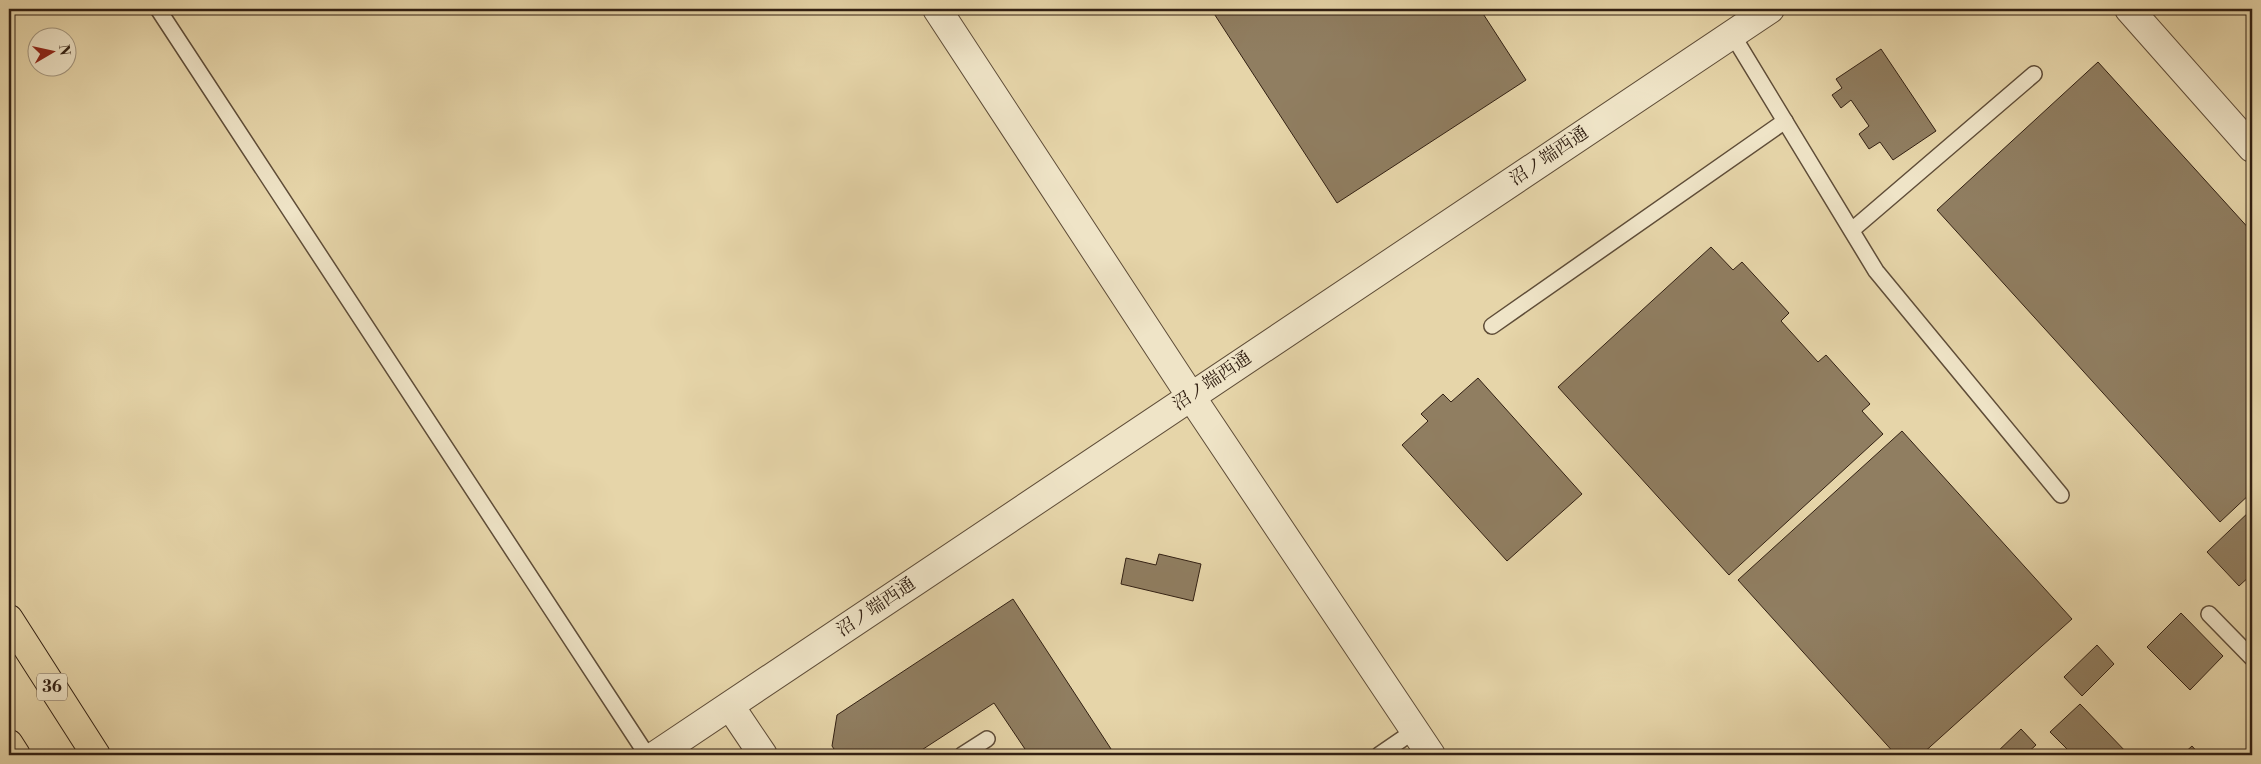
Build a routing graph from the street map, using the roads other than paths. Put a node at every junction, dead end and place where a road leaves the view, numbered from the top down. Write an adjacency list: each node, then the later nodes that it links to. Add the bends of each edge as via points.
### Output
1 (158, 9): 22 (lane)
2 (937, 9): 11 (street)
3 (1770, 9): 5 (street, 沼ノ端西通)
4 (2129, 9): 8 (street)
5 (1732, 34): 7 (lane); 11 (street, 沼ノ端西通)
6 (2034, 74): 9 (lane)
7 (1785, 120): 9 (lane); 10 (lane)
8 (2252, 148)
9 (1852, 230): 12 (lane, via 1876,271)
10 (1492, 326)
11 (1190, 395): 16 (street, 沼ノ端西通); 17 (street)
12 (2061, 495)
13 (2209, 614): 15 (lane)
14 (9, 620): 21 (highway, 36)
15 (2252, 658)
16 (730, 706): 23 (street, 沼ノ端西通); 24 (street)
17 (1414, 731): 26 (lane); 27 (street)
18 (987, 739): 25 (lane)
19 (9, 744): 20 (highway)
20 (16, 755)
21 (96, 755)
22 (648, 755)
23 (656, 755)
24 (763, 755)
25 (962, 755)
26 (1379, 755)
27 (1430, 755)

